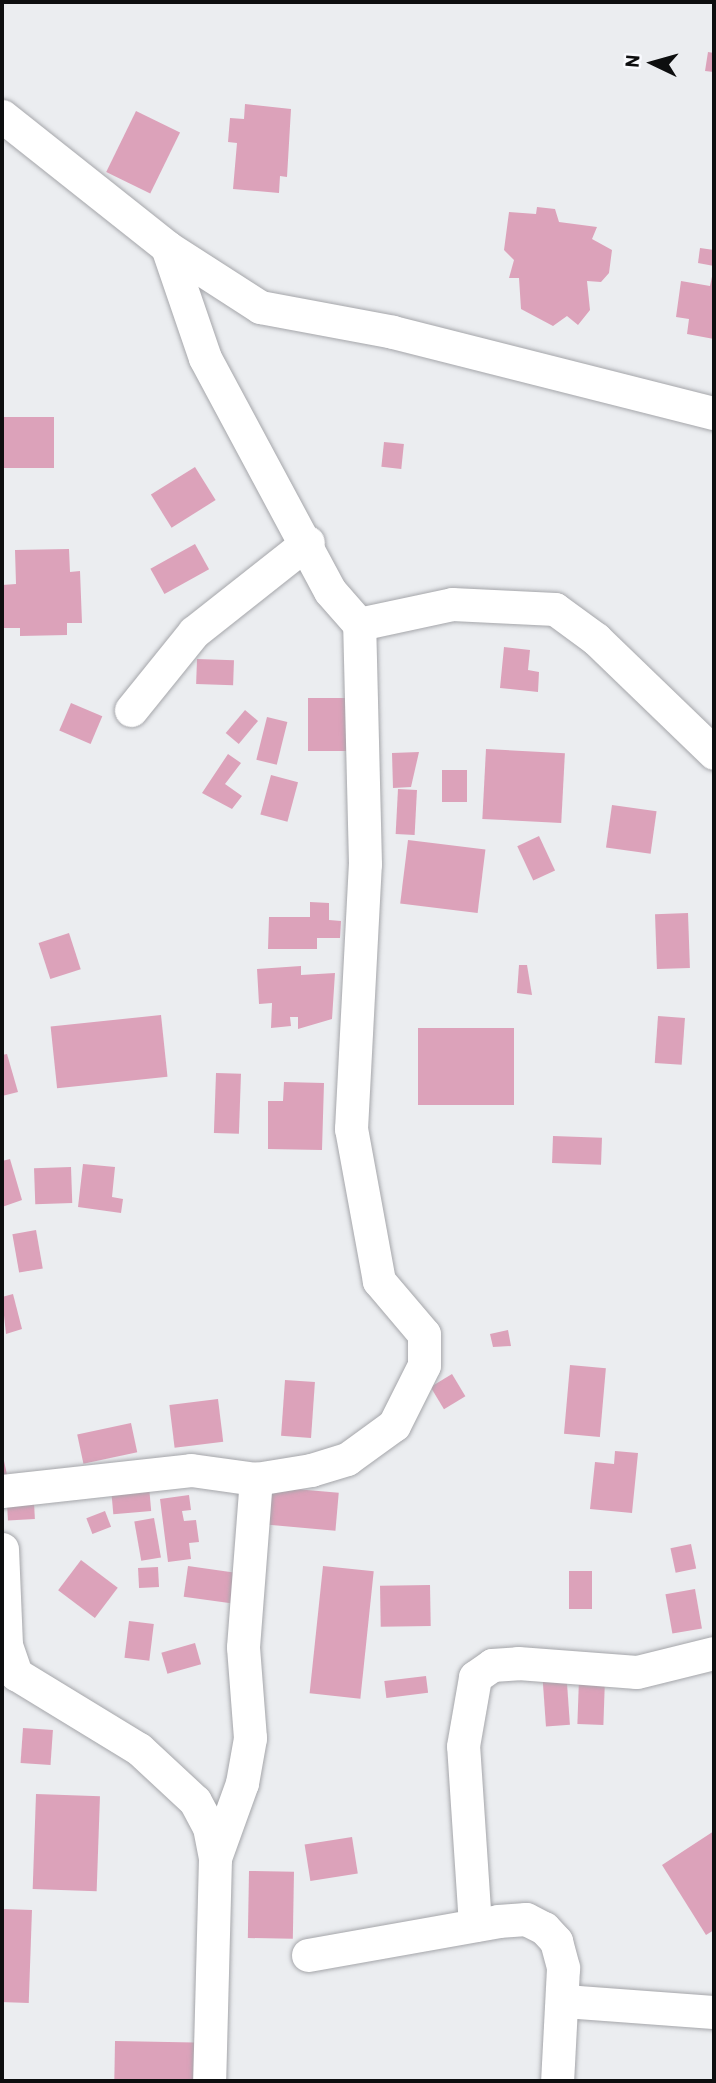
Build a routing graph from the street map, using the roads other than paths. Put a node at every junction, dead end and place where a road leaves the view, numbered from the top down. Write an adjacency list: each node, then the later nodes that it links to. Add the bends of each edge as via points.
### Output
1 (2, 116): 2 (street)
2 (167, 247): 3 (street, via 260,307 393,332); 4 (street, via 205,358)
3 (714, 413)
4 (308, 542): 5 (street, via 330,591); 6 (street, via 194,632)
5 (359, 624): 7 (street, via 452,604 555,609 589,632); 8 (street, via 365,864 351,1129 379,1281 424,1334 424,1365 394,1424 347,1459)
6 (131, 710)
7 (714, 753)
8 (256, 1479): 9 (street, via 191,1470); 12 (street, via 243,1647 250,1738 242,1783)
9 (2, 1491)
10 (2, 1549): 12 (street, via 6,1646 16,1674 139,1749 195,1801 209,1827)
11 (714, 1653): 13 (street, via 637,1672 518,1663 492,1665 475,1677 463,1746)
12 (215, 1858): 17 (street)
13 (475, 1925): 14 (street); 15 (street, via 526,1919 544,1928 556,1941)
14 (308, 1955)
15 (564, 2001): 16 (street); 18 (street)
16 (714, 2012)
17 (209, 2081)
18 (557, 2081)

